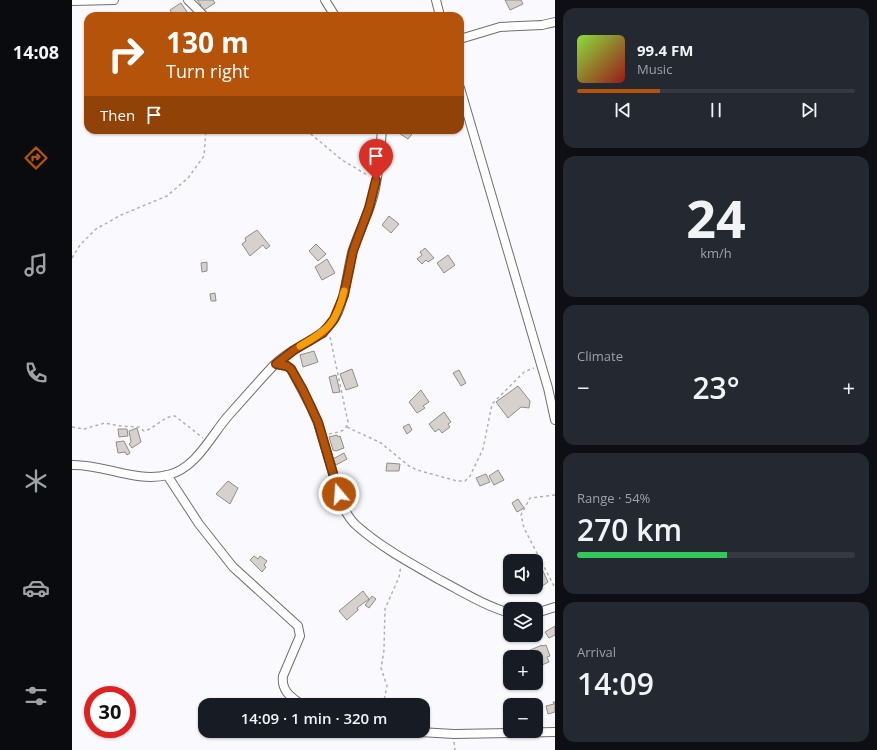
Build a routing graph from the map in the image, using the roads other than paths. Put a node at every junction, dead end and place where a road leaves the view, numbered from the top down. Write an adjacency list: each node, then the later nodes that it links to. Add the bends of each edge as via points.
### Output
1 (114, 0): 5 (street)
2 (188, 0): 6 (street)
3 (325, 0): 7 (street)
4 (436, 0): 8 (street)
5 (72, 1)
6 (200, 12)
7 (332, 12)
8 (439, 12)
9 (555, 22): 10 (street, via 500,27)
10 (464, 38)
11 (464, 102): 14 (street)
12 (382, 134): 13 (street, via 376,180 352,256 338,312 329,327 319,336)
13 (276, 364): 16 (street, via 230,414 190,464); 18 (street, via 287,366 294,373 318,422 329,465 348,516 378,543 402,558 468,595)
14 (555, 420)
15 (72, 465): 16 (street, via 127,475)
16 (167, 476): 20 (street, via 199,524 233,567 298,626 300,636 282,682 285,690)
17 (555, 607): 19 (street)
18 (503, 611)
19 (543, 611)
20 (294, 698)
21 (555, 732): 22 (street)
22 (430, 733)

